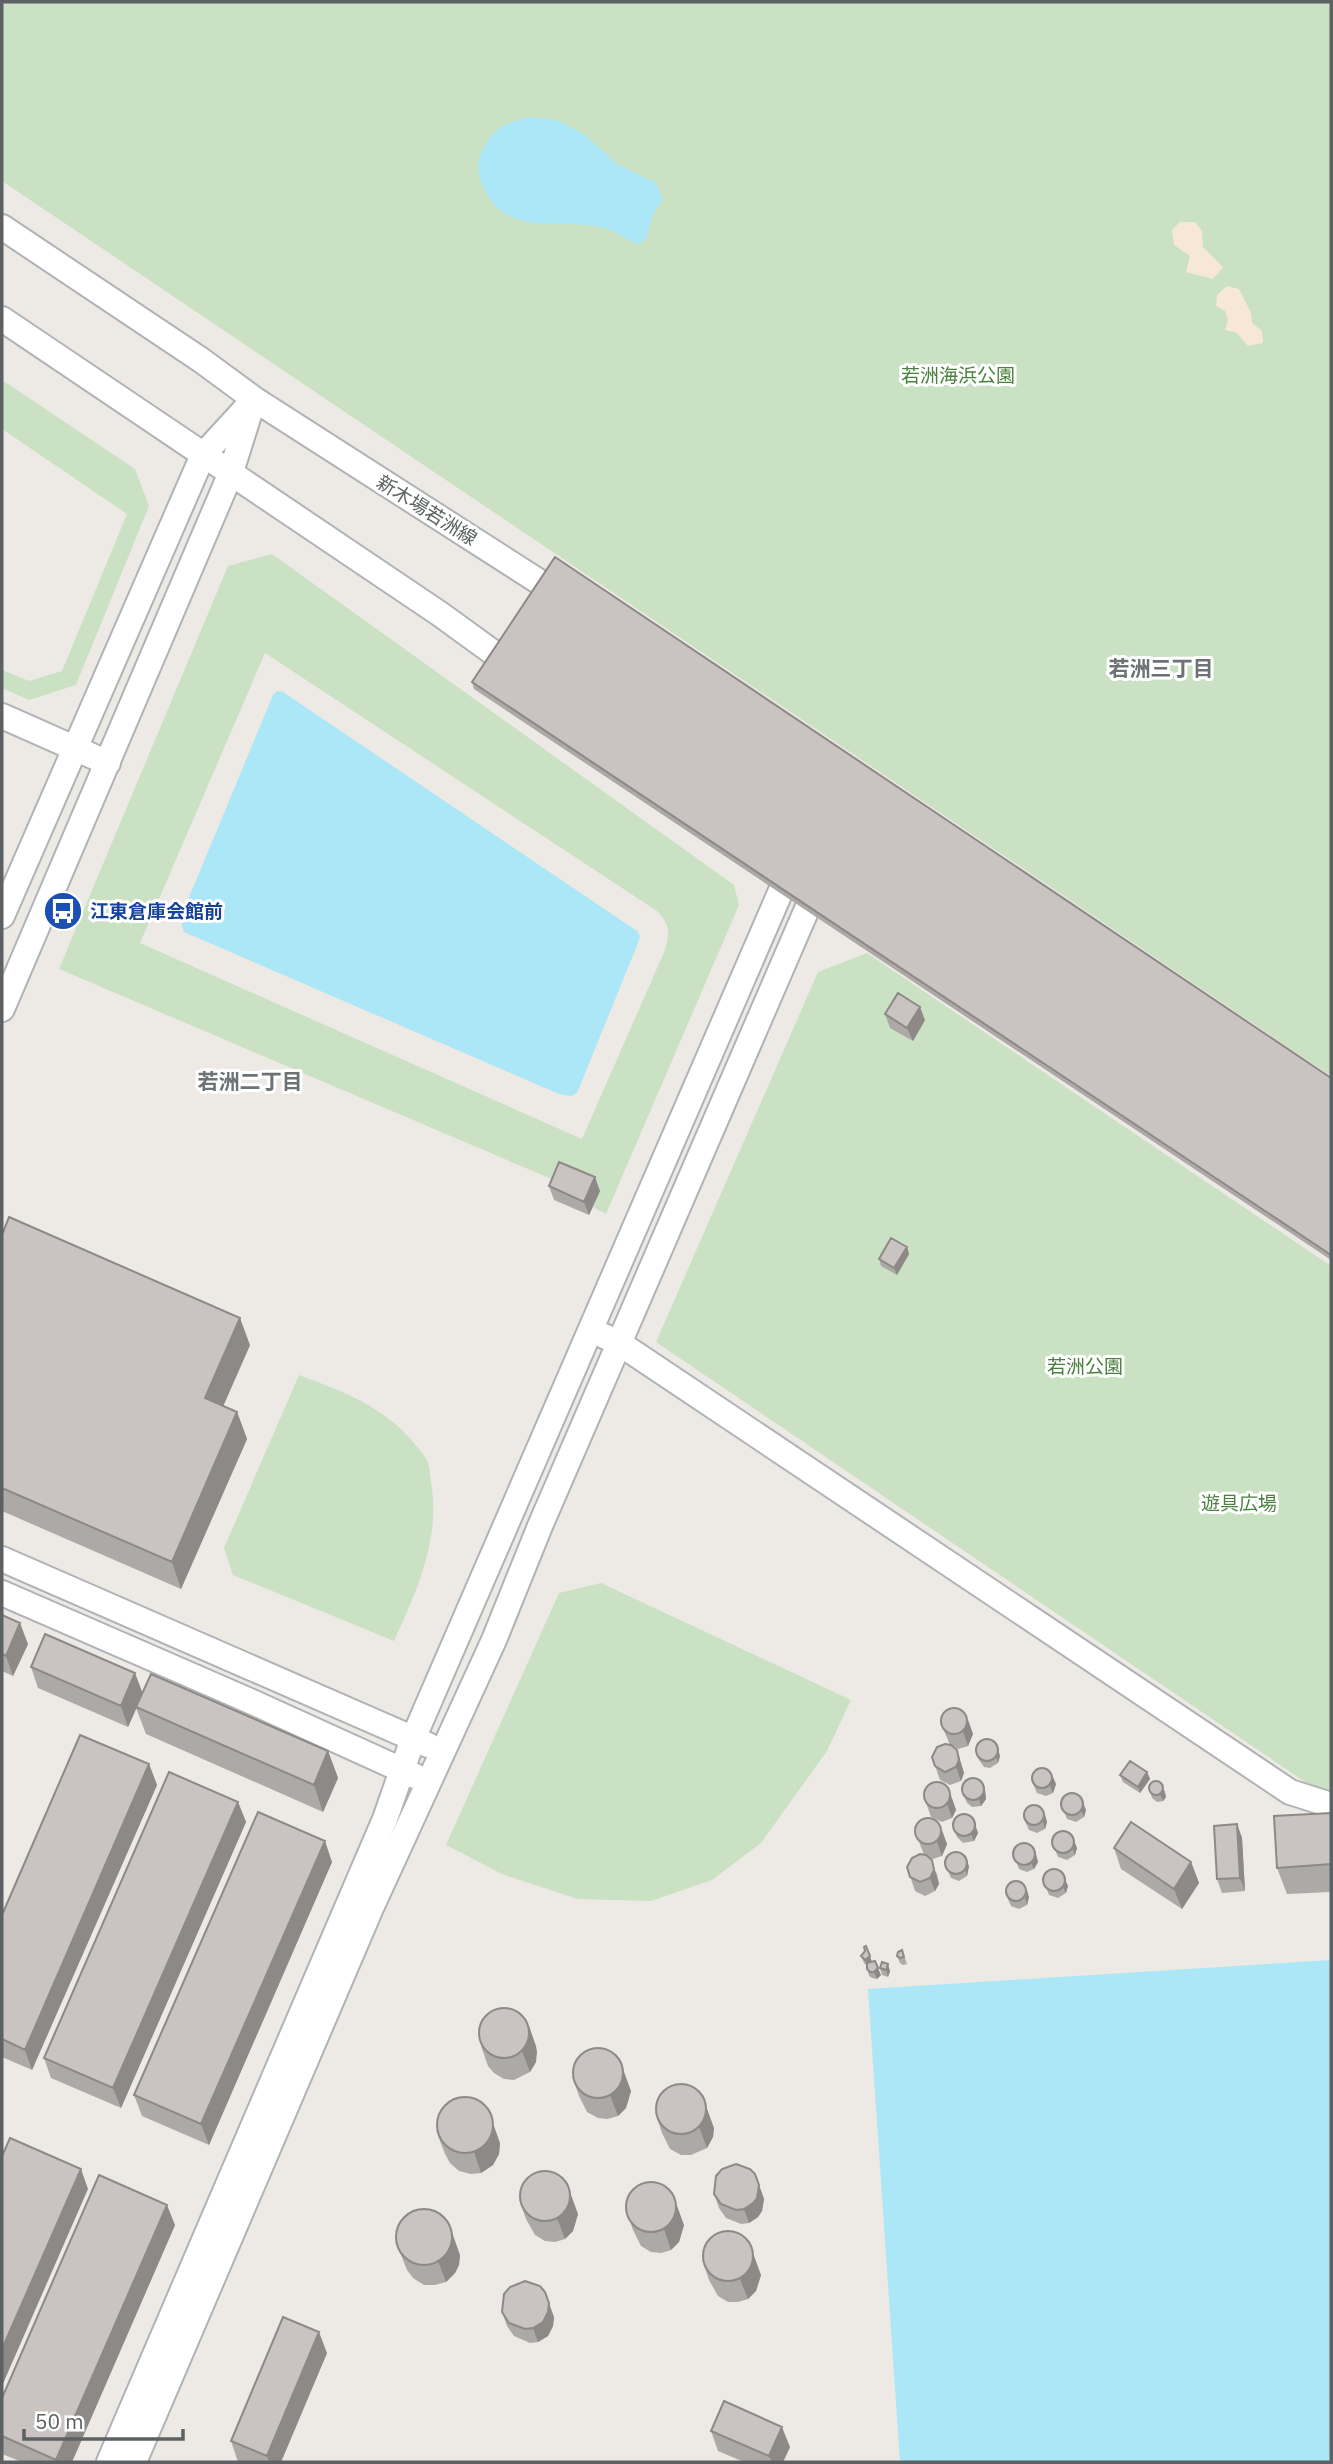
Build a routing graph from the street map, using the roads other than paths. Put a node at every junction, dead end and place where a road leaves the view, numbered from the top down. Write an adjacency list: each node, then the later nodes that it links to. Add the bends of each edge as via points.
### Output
1 (2, 227): 3 (street, 新木場若洲線)
2 (2, 319): 4 (street)
3 (254, 399): 4 (street); 5 (street); 6 (street, 新木場若洲線)
4 (203, 455): 5 (street); 9 (street)
5 (230, 475): 7 (street); 10 (street)
6 (585, 611)
7 (530, 679)
8 (2, 716): 9 (street)
9 (74, 748): 10 (street); 13 (street)
10 (108, 763): 14 (street)
11 (819, 861): 12 (street); 15 (street, via 783,858); 16 (street)
12 (840, 896)
13 (2, 916)
14 (2, 1009)
15 (590, 1331): 16 (street); 19 (street)
16 (619, 1343): 20 (street); 23 (street, via 1290,1792)
17 (2, 1559): 19 (street)
18 (2, 1593): 21 (street)
19 (413, 1739): 20 (street); 21 (street)
20 (444, 1752): 22 (street)
21 (401, 1770): 22 (street); 24 (street, via 385,1819)
22 (429, 1782): 25 (street)
23 (1331, 1805)
24 (109, 2462)
25 (134, 2462)

